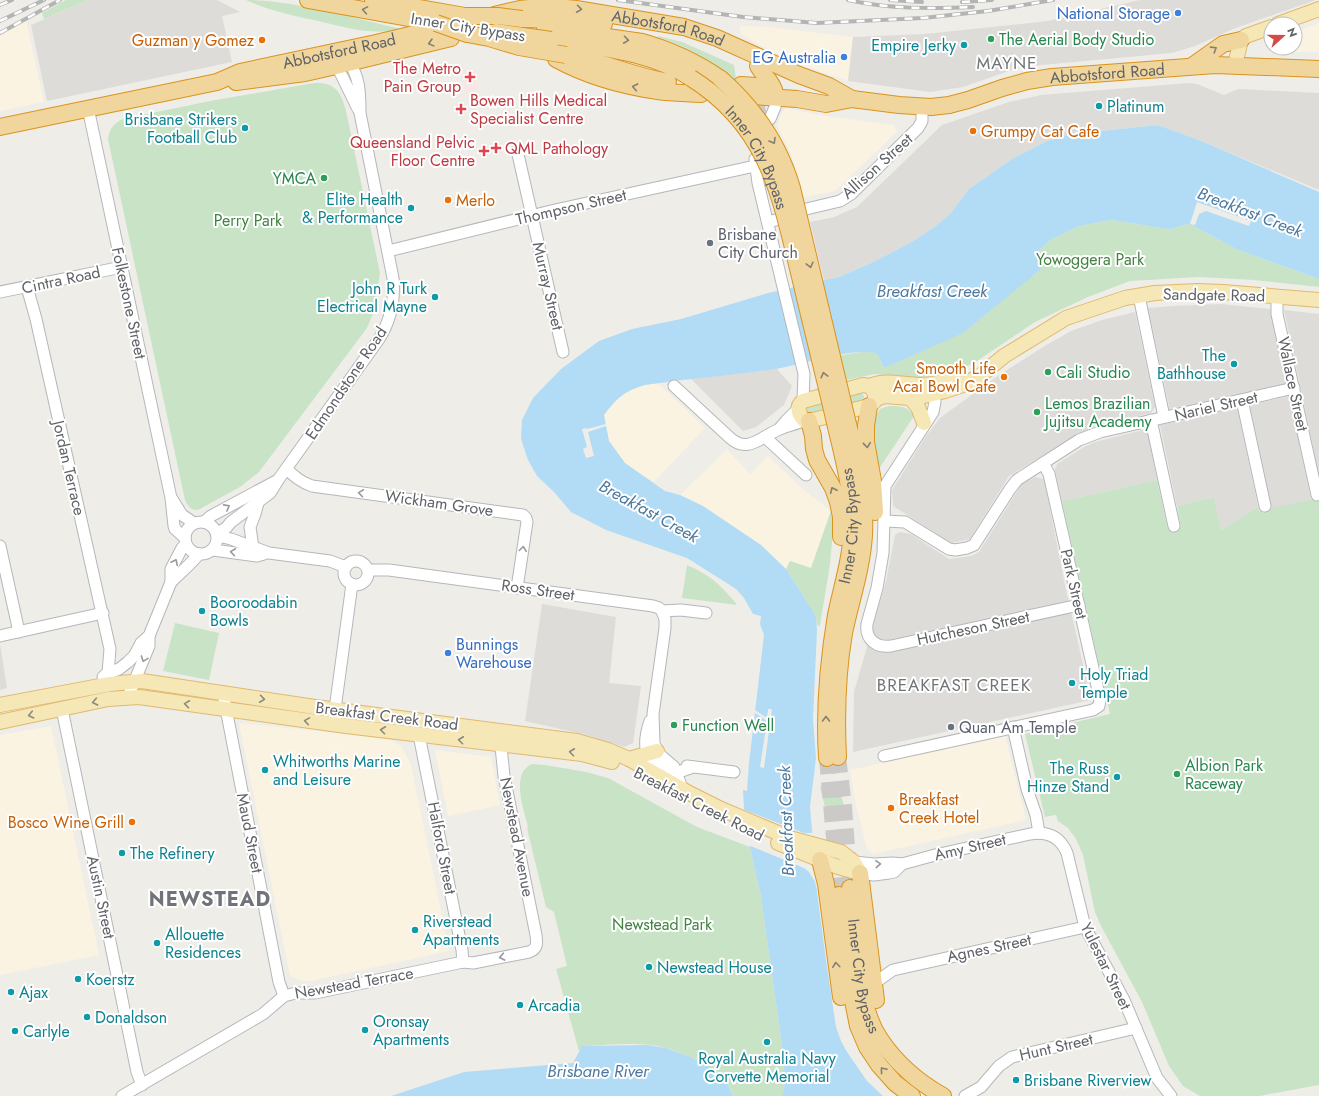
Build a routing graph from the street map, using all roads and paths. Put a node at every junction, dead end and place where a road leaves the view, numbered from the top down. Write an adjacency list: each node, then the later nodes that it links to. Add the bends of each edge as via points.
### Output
1 (308, 0): 6 (highway, Inner City Bypass, one-way to 1)
2 (372, 0): 4 (highway, Inner City Bypass)
3 (1319, 9): 5 (main road)
4 (460, 16): 13 (highway, bridge, via 584,21 678,36 711,46); 49 (highway, Inner City Bypass, one-way to 49, bridge, via 642,42 664,48 721,79 747,104 774,143 792,188)
5 (1300, 16)
6 (433, 22): 10 (highway, bridge, via 467,34); 16 (highway, Inner City Bypass, bridge, via 635,55 662,63)
7 (1263, 29): 9 (main road)
8 (451, 38): 11 (highway, Abbotsford Road, one-way to 11)
9 (1241, 40): 12 (main road); 14 (highway, one-way to 9, via 1223,44)
10 (561, 57): 16 (highway, via 583,58 653,79); 20 (highway, one-way to 10, via 631,86 596,76)
11 (338, 59): 17 (highway, Abbotsford Road, one-way to 17, via 520,9 547,6 696,30); 23 (highway, Abbotsford Road, via 305,73 242,82 217,82); 29 (street, Edmondstone Road, via 355,72 358,82 360,113)
12 (1235, 65): 14 (highway, Abbotsford Road); 15 (highway, Abbotsford Road)
13 (758, 66): 17 (highway, via 791,81); 18 (highway)
14 (1192, 66): 22 (highway, Abbotsford Road, via 1038,78 958,103)
15 (1319, 69)
16 (687, 80): 49 (highway, Inner City Bypass, one-way to 16, bridge, via 770,169 758,144 741,120 714,93)
17 (811, 80): 21 (highway, Abbotsford Road, via 829,86)
18 (775, 92): 19 (highway); 21 (highway, Abbotsford Road, via 797,91 809,101 826,104); 24 (street, via 775,107)
19 (750, 93)
20 (701, 94)
21 (852, 99): 22 (highway, Abbotsford Road)
22 (922, 107): 28 (street, Allison Street, via 922,121 918,128 851,194 840,200)
23 (88, 108): 25 (highway, Abbotsford Road); 30 (street, Folkestone Street)
24 (770, 119)
25 (0, 127)
26 (517, 150): 27 (street, Murray Street)
27 (532, 215): 28 (street, Thompson Street, via 755,161); 29 (street, Thompson Street); 36 (street, Murray Street)
28 (768, 222): 37 (street)
29 (388, 251): 52 (street, Edmondstone Road, via 393,296 385,330)
30 (122, 267): 31 (street, Cintra Road); 56 (street, Folkestone Street)
31 (27, 287): 32 (street, Cintra Road); 77 (street, Jordan Terrace)
32 (0, 292)
33 (1139, 296): 34 (main road, Sandgate Road, via 1198,291); 40 (main road, Sandgate Road, via 1125,298 1066,318 1004,356 982,375 951,389); 46 (street)
34 (1277, 296): 35 (main road, Sandgate Road); 39 (street, Wallace Street, via 1277,314)
35 (1319, 300)
36 (563, 352)
37 (804, 374): 41 (street); 45 (street)
38 (674, 386): 50 (street, via 734,442 748,445)
39 (1294, 388): 44 (street, Nariel Street); 55 (street, Wallace Street)
40 (933, 389): 42 (main road, Sandgate Road, via 920,385 882,382); 43 (main road, Sandgate Road); 48 (street, via 934,409)
41 (822, 396): 42 (main road, via 863,386); 45 (main road)
42 (872, 397): 43 (main road, Sandgate Road); 45 (main road); 73 (highway, one-way to 73, via 866,434 874,490 874,537 865,578)
43 (910, 398): 48 (main road, via 918,407)
44 (1242, 400): 46 (street, Nariel Street); 58 (street)
45 (803, 413): 50 (street, via 792,426 780,428); 79 (highway, one-way to 45, via 830,610 840,550 841,517 836,495 817,460 813,436)
46 (1164, 417): 47 (street, Nariel Street)
47 (1151, 420): 51 (street, Nariel Street, via 1079,440); 61 (street)
48 (924, 423): 59 (street, via 885,486)
49 (842, 425): 73 (highway, Inner City Bypass, via 860,474 864,506 864,535); 79 (highway, Inner City Bypass, via 852,528 849,561)
50 (765, 437): 53 (street)
51 (1044, 463): 59 (street, Nariel Street, via 1017,480 976,543 970,547 949,549 905,522); 75 (street, Park Street, via 1049,474)
52 (287, 469): 54 (street, Edmondstone Road); 74 (street, Wickham Grove, one-way to 52, via 527,522 523,515 312,486 295,478)
53 (806, 475)
54 (278, 480): 57 (street, Edmondstone Road, via 270,493); 60 (street, Edmondstone Road, one-way to 54)
55 (1317, 496)
56 (171, 498): 60 (street, Folkestone Street, via 182,516); 63 (street, Folkestone Street, via 174,526)
57 (258, 503): 62 (street, Edmondstone Road); 65 (street, via 250,527)
58 (1265, 506)
59 (885, 521): 75 (street, Hutcheson Street, via 881,570 867,627 869,638 879,646 891,646)
60 (199, 522): 62 (street, via 212,526); 63 (street, via 187,529)
61 (1174, 526)
62 (217, 534): 65 (street); 66 (street, via 218,541)
63 (185, 541): 68 (street, via 189,549); 71 (street, one-way to 63, via 171,569)
64 (0, 546): 80 (street)
65 (253, 548): 67 (street)
66 (213, 550): 67 (street, one-way to 66, via 257,556); 68 (street)
67 (269, 553): 69 (street, via 330,562)
68 (199, 554): 71 (street)
69 (346, 567): 70 (street, via 356,561 363,563); 72 (street, via 346,579)
70 (368, 570): 72 (street, via 368,577 363,583); 74 (street, Ross Street, via 388,570)
71 (171, 582): 82 (street)
72 (352, 584): 91 (street)
73 (856, 587): 79 (highway, Inner City Bypass, one-way to 79, via 844,634 832,758 826,699)
74 (517, 588): 76 (street, Ross Street, via 653,606)
75 (1079, 605): 94 (street, Park Street, via 1100,700 1099,706 1093,710)
76 (662, 611): 78 (street, Ross Street); 98 (street, via 665,628 653,714 645,748)
77 (102, 613): 80 (street); 83 (street, Jordan Terrace, via 110,649)
78 (706, 613)
79 (834, 631)
80 (19, 632): 81 (street)
81 (0, 636)
82 (149, 636): 83 (street, via 128,662); 84 (street, one-way to 84, via 149,646)
83 (108, 673): 85 (street)
84 (136, 681): 85 (main road, Breakfast Creek Road); 86 (main road, Breakfast Creek Road); 87 (street)
85 (94, 687): 88 (main road, Breakfast Creek Road)
86 (223, 693): 90 (street, Maud Street); 91 (main road, Breakfast Creek Road, one-way to 91)
87 (128, 697): 89 (main road, Breakfast Creek Road, one-way to 89); 90 (main road, Breakfast Creek Road, one-way to 87)
88 (0, 705)
89 (62, 709): 92 (main road, Breakfast Creek Road, one-way to 92); 118 (street, Austin Street, via 137,1072)
90 (226, 709): 93 (main road, Breakfast Creek Road, one-way to 90); 114 (street, Maud Street)
91 (334, 710): 93 (street); 95 (main road, Breakfast Creek Road)
92 (0, 722)
93 (333, 724): 96 (main road, Breakfast Creek Road, one-way to 93)
94 (1013, 727): 99 (street); 105 (street)
95 (500, 730): 97 (street, Newstead Avenue); 100 (main road, Breakfast Creek Road, via 577,741)
96 (419, 735): 97 (main road, Breakfast Creek Road, one-way to 96); 111 (street, Halford Street)
97 (500, 745): 104 (main road, Breakfast Creek Road, one-way to 97, via 690,803 609,760 582,754); 109 (street, Newstead Avenue)
98 (652, 752): 100 (main road); 101 (street, via 653,762)
99 (884, 756)
100 (629, 759): 103 (main road, Breakfast Creek Road)
101 (674, 769): 102 (street, via 693,767); 103 (street)
102 (734, 772)
103 (682, 788): 104 (main road, Breakfast Creek Road)
104 (734, 819): 106 (main road, Breakfast Creek Road)
105 (1039, 833): 107 (street, Amy Street, via 935,855 902,864 894,872 885,874 874,875); 108 (street, Yulestar Street, via 1058,839 1068,853)
106 (820, 853): 107 (main road, Breakfast Creek Road); 115 (highway, one-way to 106, via 848,1018 841,999)
107 (857, 868): 110 (highway)
108 (1085, 927): 112 (street, Agnes Street); 116 (street, Yulestar Street)
109 (537, 944): 111 (street, Newstead Terrace, one-way to 111, via 535,949 529,952 473,963)
110 (871, 960): 112 (street); 113 (highway)
111 (463, 962): 114 (street, Newstead Terrace, via 315,993)
112 (893, 970): 113 (street, Agnes Street)
113 (873, 984): 117 (highway, via 877,1005 891,1039)
114 (284, 996): 118 (street, Newstead Terrace, via 263,1014)
115 (858, 1026): 117 (highway, Inner City Bypass, via 851,990 845,892 867,1010 880,1039); 120 (highway, one-way to 115, via 895,1083 879,1065 867,1047)
116 (1136, 1028): 122 (street, Hunt Street, via 1012,1057 999,1066 981,1087); 123 (street, Yulestar Street, via 1157,1078)
117 (894, 1056): 121 (highway, Inner City Bypass, via 914,1077)
118 (142, 1084): 119 (street, Newstead Terrace)
119 (122, 1096)
120 (912, 1096)
121 (943, 1096)
122 (965, 1096)
123 (1171, 1096)

